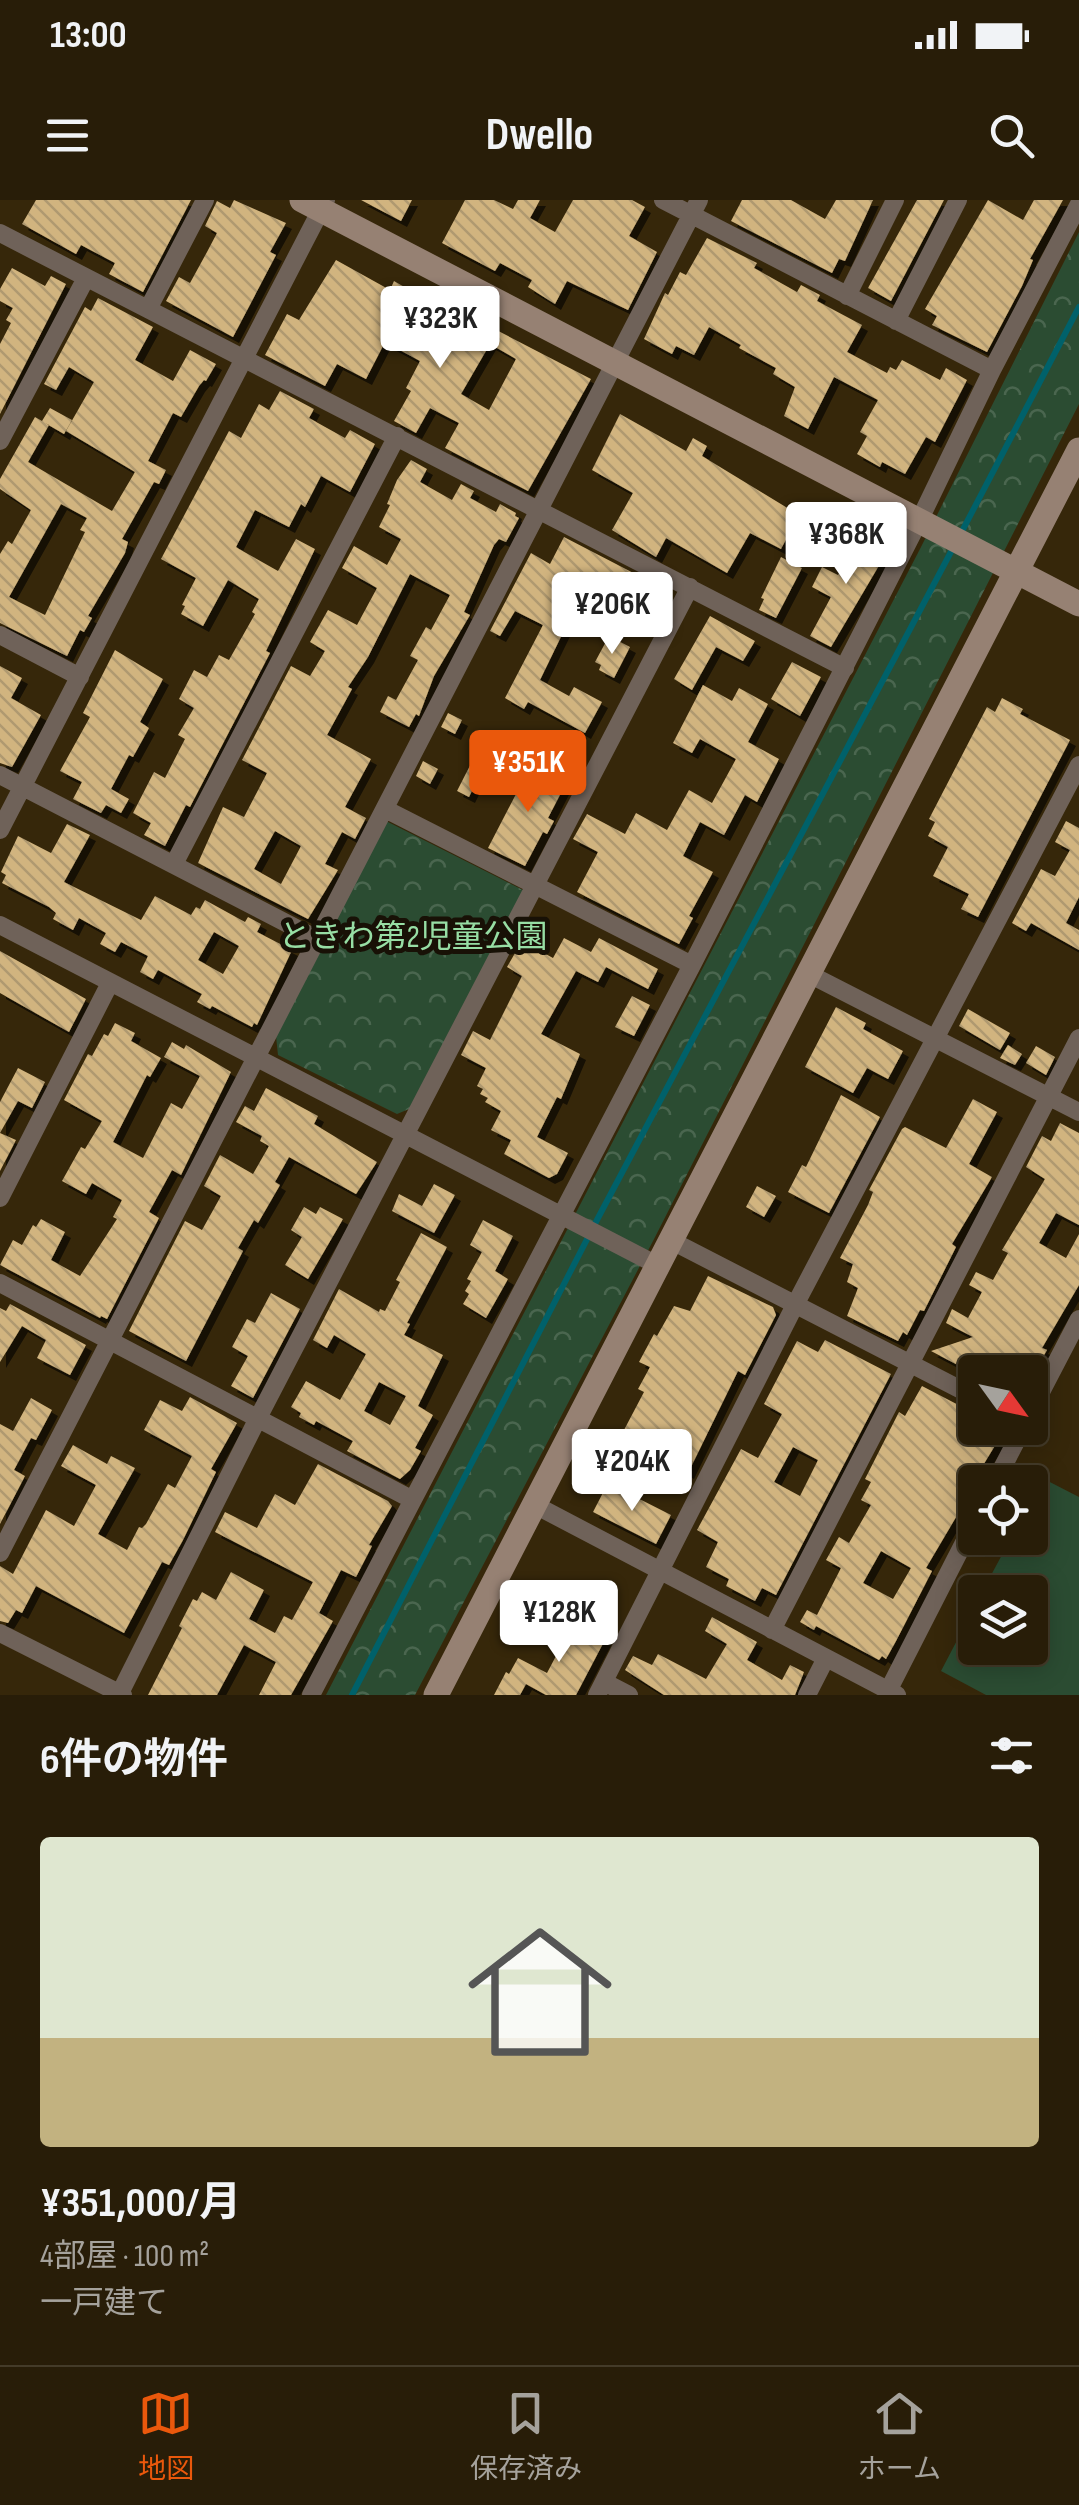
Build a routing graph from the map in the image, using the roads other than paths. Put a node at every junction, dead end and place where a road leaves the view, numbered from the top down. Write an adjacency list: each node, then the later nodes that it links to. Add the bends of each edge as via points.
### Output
1 (205, 200): 11 (street)
2 (663, 200): 7 (street)
3 (895, 200): 10 (street)
4 (958, 200): 12 (street)
5 (316, 203): 13 (street); 14 (street)
6 (1079, 204): 15 (street)
7 (695, 207): 10 (street); 14 (street)
8 (0, 233): 9 (street)
9 (86, 278): 11 (street); 17 (street)
10 (846, 296): 12 (street)
11 (148, 309): 13 (street)
12 (896, 321): 15 (street)
13 (245, 358): 16 (street); 26 (street)
14 (613, 362): 19 (street); 20 (street)
15 (992, 370): 20 (street)
16 (397, 436): 19 (street); 32 (street)
17 (0, 441)
18 (1079, 450): 21 (street)
19 (538, 509): 22 (street); 30 (street)
20 (920, 519): 21 (street); 25 (street)
21 (1017, 571): 23 (street); 37 (street)
22 (690, 587): 25 (street); 33 (street)
23 (1079, 604)
24 (0, 635): 26 (street)
25 (845, 668): 36 (street)
26 (80, 677): 29 (street)
27 (1079, 765): 39 (street)
28 (0, 775): 29 (street)
29 (23, 786): 31 (street); 32 (street)
30 (385, 810): 33 (street); 35 (street)
31 (0, 830)
32 (174, 864): 35 (street)
33 (536, 884): 36 (street); 44 (street)
34 (0, 925): 38 (street)
35 (317, 939): 41 (street)
36 (692, 964): 46 (street)
37 (808, 974): 39 (street); 47 (street)
38 (110, 982): 41 (street); 45 (street)
39 (935, 1037): 42 (street); 50 (street)
40 (1079, 1038): 42 (street)
41 (256, 1057): 44 (street); 52 (street)
42 (1048, 1096): 43 (street); 53 (street)
43 (1079, 1112)
44 (406, 1133): 46 (street); 56 (street)
45 (0, 1198)
46 (562, 1216): 48 (street); 57 (street)
47 (670, 1240): 48 (street); 50 (street)
48 (656, 1264): 58 (street)
49 (0, 1283): 52 (street)
50 (796, 1304): 53 (street); 61 (street)
51 (1079, 1319): 54 (street)
52 (110, 1342): 56 (street); 59 (street)
53 (908, 1363): 55 (street); 62 (street)
54 (1048, 1379)
55 (958, 1388)
56 (258, 1418): 57 (street); 67 (street)
57 (411, 1499): 68 (street)
58 (535, 1505): 61 (street); 69 (street)
59 (0, 1553)
60 (959, 1555): 66 (street)
61 (661, 1571): 62 (street); 65 (street)
62 (772, 1630): 64 (street)
63 (0, 1633): 67 (street)
64 (826, 1658): 66 (street); 71 (street)
65 (600, 1688): 70 (street)
66 (893, 1693)
67 (122, 1694)
68 (312, 1695)
69 (436, 1695)
70 (629, 1695)
71 (807, 1695)

